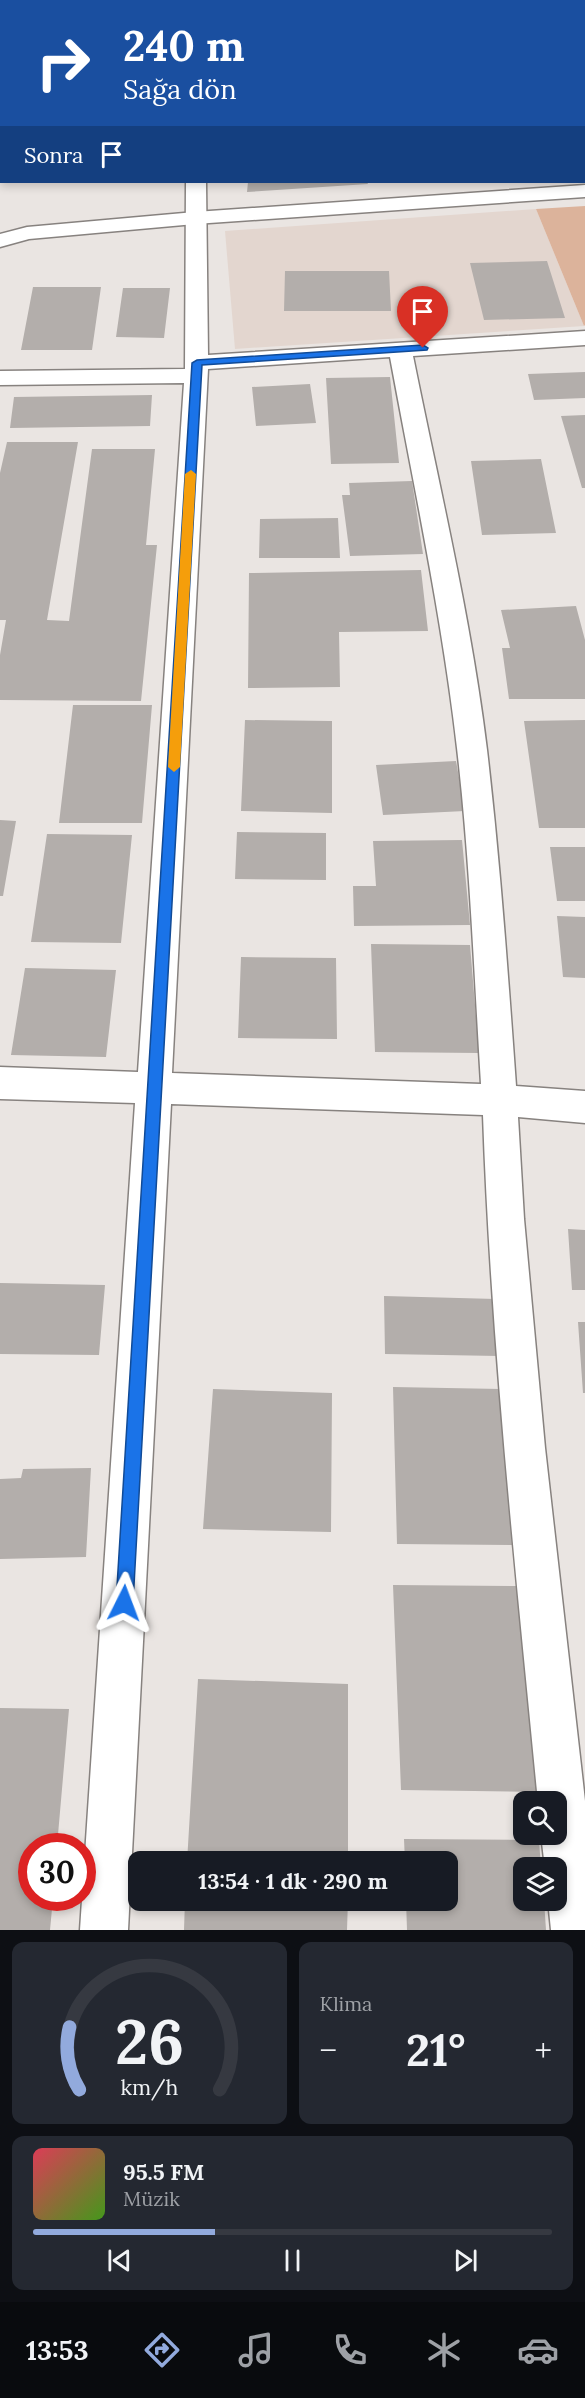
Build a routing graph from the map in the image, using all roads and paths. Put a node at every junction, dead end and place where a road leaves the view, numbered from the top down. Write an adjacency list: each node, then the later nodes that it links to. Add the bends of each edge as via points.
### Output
1 (196, 183): 3 (main road)
2 (585, 191): 3 (main road)
3 (195, 218): 5 (main road); 9 (main road)
4 (0, 229): 5 (main road)
5 (27, 233): 6 (main road)
6 (0, 241)
7 (585, 338): 8 (main road)
8 (400, 350): 9 (main road); 13 (main road, via 453,625 472,748)
9 (197, 369): 10 (main road); 12 (main road)
10 (0, 378)
11 (0, 1083): 12 (main road)
12 (156, 1088): 13 (main road); 15 (main road)
13 (500, 1100): 14 (main road); 16 (main road, via 505,1219 525,1448)
14 (585, 1107)
15 (104, 1930)
16 (576, 1930)

